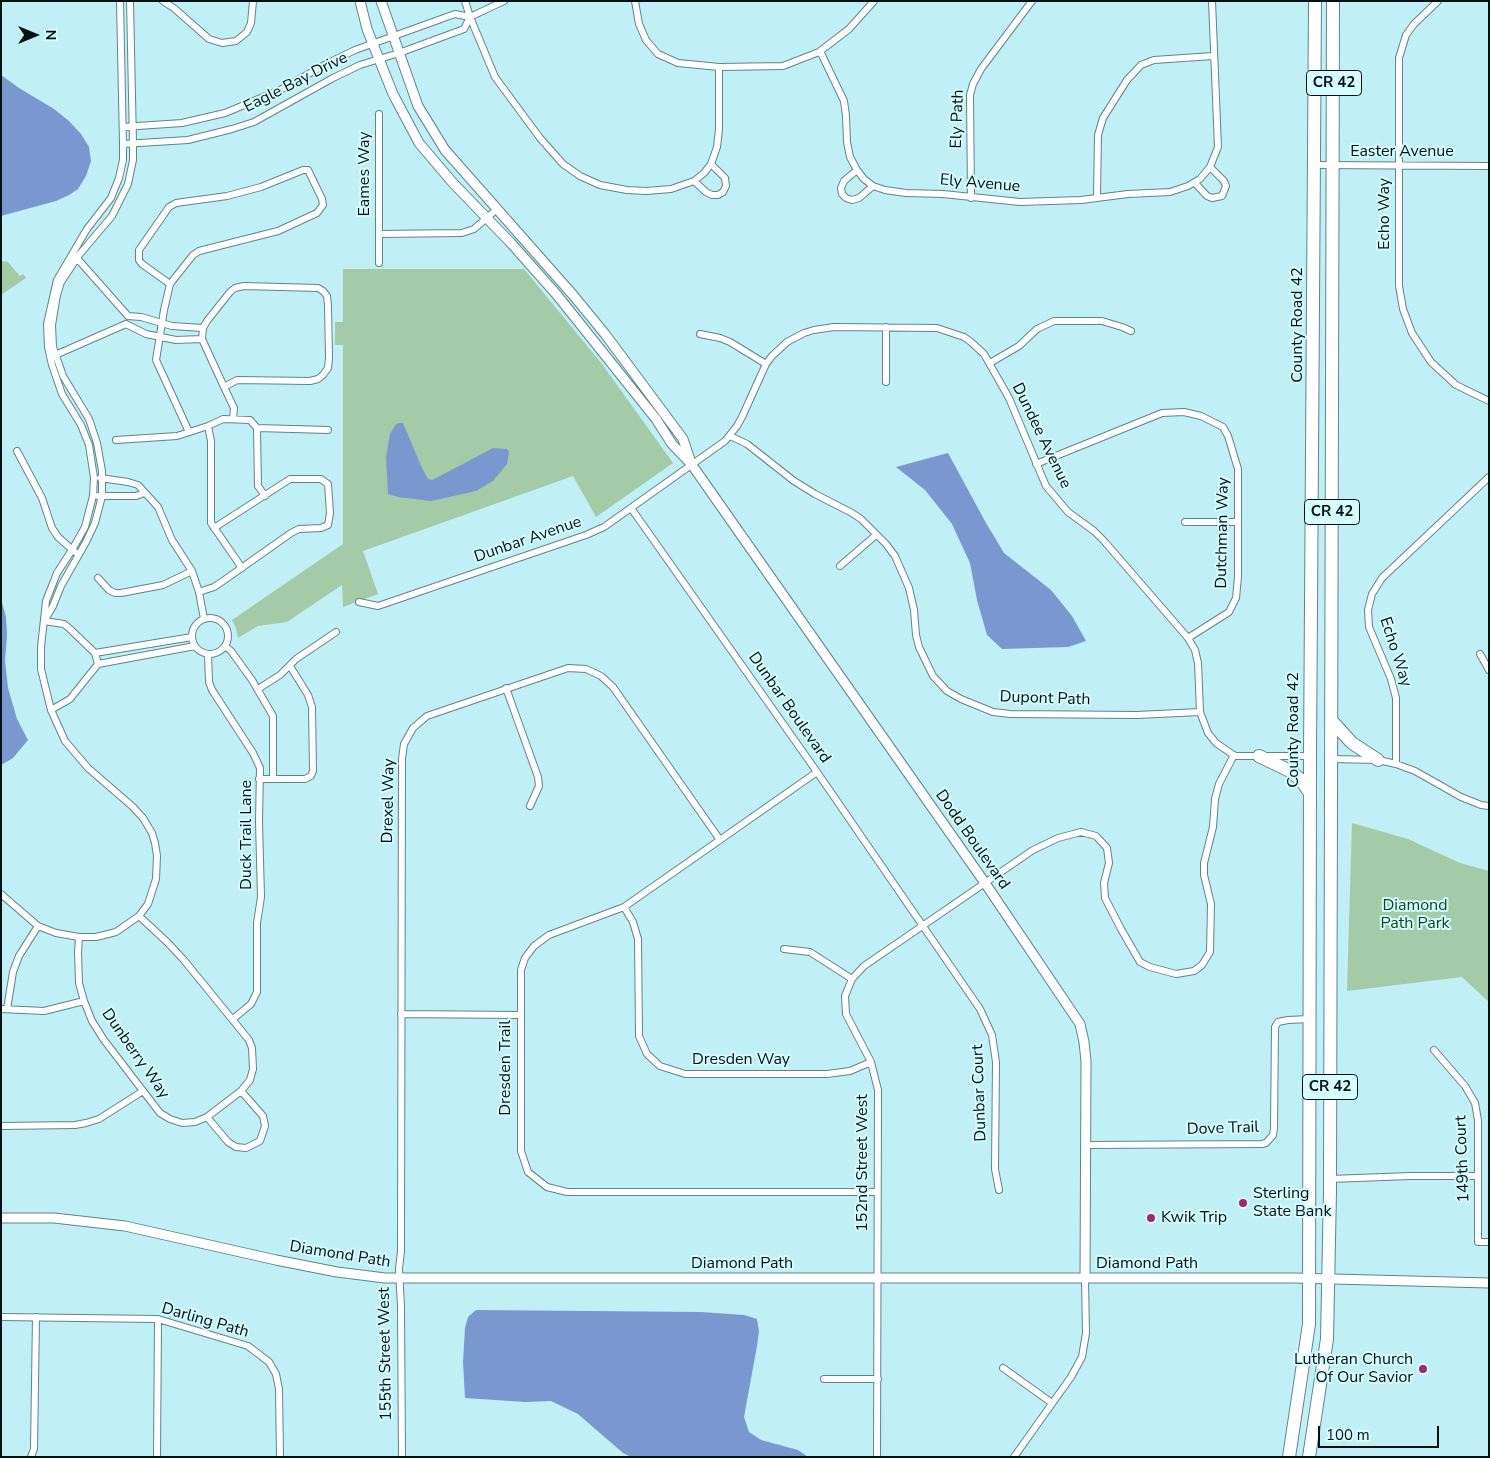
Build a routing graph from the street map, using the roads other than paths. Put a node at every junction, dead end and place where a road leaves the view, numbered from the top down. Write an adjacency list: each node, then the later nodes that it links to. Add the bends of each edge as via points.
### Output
1 (120, 1): 25 (street)
2 (130, 1): 26 (street)
3 (163, 1): 4 (street, via 209,39 222,44 236,41 247,32)
4 (253, 1)
5 (360, 1): 18 (street)
6 (381, 1): 17 (street)
7 (465, 1): 16 (street)
8 (504, 1): 16 (street, Eagle Bay Drive)
9 (635, 1): 23 (street, via 639,24 646,40 658,54 678,63)
10 (874, 1): 19 (street, via 849,29)
11 (1032, 1): 40 (street, Ely Path, via 972,84)
12 (1212, 1): 21 (street)
13 (1315, 1): 30 (highway, County Road 42 / CR 42)
14 (1333, 1): 31 (highway, CR 42)
15 (1438, 1): 32 (street, Echo Way, via 1406,35 1399,58)
16 (470, 17): 17 (street, Eagle Bay Drive, via 456,14); 20 (street, Eagle Bay Drive, via 464,29); 36 (street, via 495,76 563,164 600,185 627,190 672,189)
17 (393, 36): 18 (street, Eagle Bay Drive); 20 (street)
18 (373, 44): 22 (street); 26 (street, Eagle Bay Drive, via 328,62 280,90 226,113)
19 (820, 51): 23 (street, via 783,66); 35 (street, Ely Avenue, via 844,101 846,142)
20 (399, 54): 22 (street, Eagle Bay Drive); 43 (street, via 418,106 445,150)
21 (1213, 56): 34 (street, Ely Avenue, via 1218,122 1217,152); 41 (street, via 1154,60 1141,65 1127,80 1103,118 1098,135)
22 (378, 59): 27 (street, Eagle Bay Drive, via 333,78 286,106 245,125 188,140); 44 (street, via 419,143)
23 (718, 67): 29 (street, via 719,130)
24 (379, 114): 45 (street, Eames Way)
25 (123, 127): 26 (street, Eagle Bay Drive); 28 (street)
26 (133, 127): 27 (street)
27 (133, 143): 28 (street, Eagle Bay Drive); 42 (street, via 131,173)
28 (123, 144): 39 (street, via 123,160)
29 (711, 164): 36 (street); 36 (street, via 725,178 723,192 712,195)
30 (1315, 165): 31 (street, Easter Avenue); 114 (highway, County Road 42 / CR 42)
31 (1334, 165): 32 (street, Easter Avenue); 113 (highway, CR 42)
32 (1399, 165): 33 (street, Easter Avenue); 63 (street, Echo Way, via 1399,286 1412,333 1431,362 1456,385)
33 (1489, 166)
34 (1210, 167): 37 (street, Ely Avenue); 37 (street, via 1224,181 1226,186 1222,196 1212,198)
35 (856, 170): 38 (street, Ely Avenue); 38 (street, via 841,188 846,198 859,198)
36 (694, 181)
37 (1195, 183): 41 (street, Ely Avenue, via 1170,192)
38 (873, 186): 40 (street, Ely Avenue, via 906,193)
39 (111, 198): 42 (street); 46 (street, via 87,229)
40 (970, 198): 41 (street, Ely Avenue, via 1043,202)
41 (1097, 198)
42 (120, 204): 46 (street)
43 (497, 210): 44 (street, Eames Way); 75 (street, via 573,294 604,334 682,439)
44 (486, 218): 45 (street, Eames Way, via 474,229 456,234); 75 (street, via 557,294 656,419 672,444)
45 (379, 234): 47 (street, Eames Way)
46 (75, 256): 49 (street); 58 (street, via 57,280 48,312 47,340)
47 (379, 263)
48 (170, 284): 48 (street, via 146,268 138,255 169,206 227,196 308,170 322,198 323,205 317,213 278,231 199,251 192,255); 51 (street)
49 (128, 316): 50 (street); 51 (street)
50 (126, 324): 56 (street); 58 (street)
51 (162, 324): 53 (street); 56 (street)
52 (886, 327): 59 (street, Dundee Avenue, via 947,330 972,342); 60 (street, Dundee Avenue, via 834,328 804,333 787,342); 61 (street)
53 (203, 328): 57 (street); 62 (street, via 235,288 318,288 327,296 328,368 323,375 310,381 237,380)
54 (1131, 331): 59 (street, via 1102,321 1054,321 1037,329 1019,346)
55 (700, 334): 60 (street, via 730,342)
56 (160, 337): 57 (street); 70 (street, via 156,360)
57 (202, 339): 62 (street)
58 (53, 356): 64 (street); 66 (street, via 62,394)
59 (990, 363): 74 (street, Dundee Avenue)
60 (766, 364): 71 (street, Dundee Avenue)
61 (886, 382)
62 (224, 387): 65 (street, via 234,408)
63 (1489, 401)
64 (88, 418): 66 (street); 77 (street, via 97,443)
65 (233, 419): 67 (street, via 223,419); 68 (street, via 250,420)
66 (80, 423): 76 (street, via 89,445)
67 (208, 426): 70 (street); 86 (street, via 211,442 210,514)
68 (257, 428): 69 (street); 82 (street, via 258,486)
69 (328, 430)
70 (190, 432): 72 (street, via 164,438)
71 (730, 436): 75 (street, Dundee Avenue); 87 (street, Dupont Path, via 747,444 794,481 861,519)
72 (116, 440)
73 (17, 451): 88 (street, via 42,498 52,528)
74 (1036, 464): 85 (street, Dutchman Way, via 1162,413 1184,412 1201,416 1223,427 1228,436 1238,469); 100 (street, Dundee Avenue, via 1057,500 1104,541)
75 (692, 465): 83 (street, Dunbar Avenue); 129 (street, Dodd Boulevard)
76 (94, 478): 77 (street); 80 (street)
77 (102, 478): 79 (street, via 138,485); 81 (street)
78 (1489, 478): 120 (street, Echo Way, via 1382,578 1372,594 1368,610 1369,627 1396,698)
79 (144, 493): 81 (street); 92 (street, via 158,507 169,535)
80 (93, 496): 81 (street); 88 (street, via 85,527)
81 (102, 496): 89 (street, via 95,523)
82 (266, 496): 86 (street); 91 (street, via 290,480 321,479 328,484 330,492 330,522 325,527 299,529 291,533)
83 (632, 508): 95 (street, Dunbar Avenue, via 604,527 577,539 378,606); 121 (street, Dunbar Boulevard)
84 (1185, 522): 85 (street)
85 (1237, 522): 100 (street, Dutchman Way, via 1236,598 1229,612)
86 (214, 528): 91 (street)
87 (876, 535): 90 (street); 112 (street, Dupont Path, via 895,556 903,574 914,610 919,647 933,676 947,691 961,699 994,712 1010,714)
88 (72, 550): 89 (street); 97 (street, via 52,585 46,601)
89 (79, 555): 97 (street)
90 (840, 566)
91 (242, 568): 94 (street, via 214,587)
92 (192, 570): 93 (street, via 164,585 121,593 109,590); 94 (street)
93 (98, 578)
94 (199, 592): 96 (street)
95 (359, 602)
96 (204, 619): 99 (street, via 194,628); 102 (street, via 215,619 226,627)
97 (45, 620): 103 (street, via 64,624); 111 (street, via 41,669)
98 (336, 632): 107 (street, via 296,658)
99 (192, 637): 101 (street); 103 (street)
100 (1188, 638): 112 (street, Dundee Avenue, via 1198,662)
101 (195, 646): 104 (street); 106 (street)
102 (225, 646): 104 (street, via 218,653); 110 (street)
103 (95, 653): 106 (street)
104 (208, 654): 123 (street, Duck Trail Lane, via 212,690 258,762)
105 (1480, 654): 108 (street)
106 (98, 664): 111 (street, via 70,699)
107 (290, 666): 110 (street); 122 (street, via 312,707 314,765 311,776 306,779)
108 (1489, 670)
109 (506, 688): 126 (street, via 538,777 539,786); 128 (street, Drexel Way, via 568,668 586,669 601,676 613,687); 140 (street, Drexel Way, via 428,716 413,728 404,744)
110 (258, 689): 122 (street, via 273,716)
111 (51, 710): 132 (street, via 65,741 88,768 143,818 156,843 156,879 148,904)
112 (1200, 712): 115 (street, Dundee Avenue, via 1208,733)
113 (1331, 720): 118 (highway, CR 42); 119 (highway, via 1352,743)
114 (1311, 728): 117 (highway, County Road 42 / CR 42); 118 (highway)
115 (1234, 755): 116 (street); 129 (street, via 1219,784 1204,863 1212,909 1210,952 1194,971 1176,974 1140,962 1105,898 1104,883 1109,863 1106,848 1089,833 1074,832 1045,843)
116 (1259, 756): 117 (street); 125 (highway, via 1290,771)
117 (1310, 756): 124 (highway); 125 (highway, County Road 42 / CR 42)
118 (1331, 759): 119 (street); 124 (highway, CR 42)
119 (1378, 760): 120 (street)
120 (1396, 764): 127 (street, via 1461,797)
121 (817, 772): 128 (street, Dresden Trail); 133 (street, Dunbar Boulevard)
122 (273, 778): 123 (street)
123 (259, 779): 143 (street, Duck Trail Lane, via 261,897 257,923 257,992 252,1004)
124 (1331, 783): 152 (highway, CR 42)
125 (1310, 794): 142 (highway, County Road 42 / CR 42)
126 (530, 806)
127 (1489, 806)
128 (720, 840): 131 (street, Dresden Trail)
129 (985, 883): 133 (street); 150 (street, Dodd Boulevard, via 1080,1024 1086,1061)
130 (1, 894): 134 (street)
131 (624, 907): 141 (street, Dresden Trail, via 549,935 534,946 521,970); 145 (street, Dresden Way, via 634,922 638,938 639,1036 647,1054 660,1066 685,1074 827,1074)
132 (139, 916): 135 (street, via 116,932); 143 (street, Dunberry Way, via 172,948)
133 (924, 925): 137 (street, via 864,966); 153 (street, Dunbar Court, via 980,1009 992,1035 996,1062 996,1169)
134 (38, 926): 135 (street); 139 (street, via 16,964)
135 (79, 937): 138 (street, Dunberry Way, via 79,983)
136 (784, 949): 137 (street, via 810,952)
137 (852, 979): 145 (street, 152nd Street West, via 845,996 846,1014)
138 (84, 1002): 139 (street, via 44,1011); 146 (street, Dunberry Way, via 104,1040)
139 (4, 1009)
140 (401, 1014): 141 (street); 157 (street, Drexel Way)
141 (520, 1014): 154 (street, Dresden Trail, via 521,1151 528,1172 547,1187 567,1192)
142 (1309, 1019): 150 (street, Dove Trail, via 1278,1022 1275,1027 1274,1128 1266,1143); 158 (highway, County Road 42 / CR 42)
143 (233, 1020): 147 (street, Dunberry Way, via 249,1040 254,1059 250,1080)
144 (1434, 1050): 151 (street, 149th Court, via 1465,1086 1474,1103 1478,1120)
145 (872, 1062): 154 (street, 152nd Street West, via 878,1090)
146 (143, 1091): 148 (street, Dunberry Way, via 160,1113 170,1119 182,1123); 149 (street, via 99,1119 86,1123)
147 (241, 1091): 148 (street, Dunberry Way); 148 (street, via 263,1116 265,1126 260,1141 246,1148 236,1147)
148 (207, 1117)
149 (1, 1126)
150 (1086, 1145): 161 (street, Dodd Boulevard)
151 (1478, 1176): 152 (street); 156 (street, 149th Court, via 1478,1242)
152 (1330, 1179): 162 (highway, CR 42)
153 (999, 1190)
154 (877, 1192): 160 (street, 152nd Street West)
155 (1, 1218): 159 (street, Diamond Path, via 54,1218 124,1226 328,1271)
156 (1489, 1242)
157 (401, 1251): 159 (street, 155th Street West)
158 (1309, 1278): 161 (street, Diamond Path); 162 (street, Diamond Path); 177 (highway, County Road 42 / CR 42, via 1309,1324)
159 (400, 1279): 160 (street, Diamond Path); 174 (street, 155th Street West)
160 (877, 1279): 161 (street, Diamond Path); 169 (street, 152nd Street West)
161 (1086, 1279): 170 (street, via 1086,1333 1082,1356 1071,1378)
162 (1328, 1279): 163 (street, Diamond Path); 178 (highway, CR 42, via 1327,1339)
163 (1489, 1283)
164 (1, 1317): 165 (street, Darling Path)
165 (36, 1317): 166 (street, Darling Path); 171 (street, via 34,1449)
166 (158, 1319): 172 (street); 173 (street, Darling Path, via 248,1346 269,1362 279,1389)
167 (1003, 1368): 170 (street)
168 (824, 1379): 169 (street)
169 (878, 1379): 175 (street, 152nd Street West)
170 (1052, 1403): 176 (street)
171 (31, 1457)
172 (157, 1457)
173 (280, 1457)
174 (402, 1457)
175 (877, 1457)
176 (1014, 1457)
177 (1289, 1457)
178 (1310, 1457)

